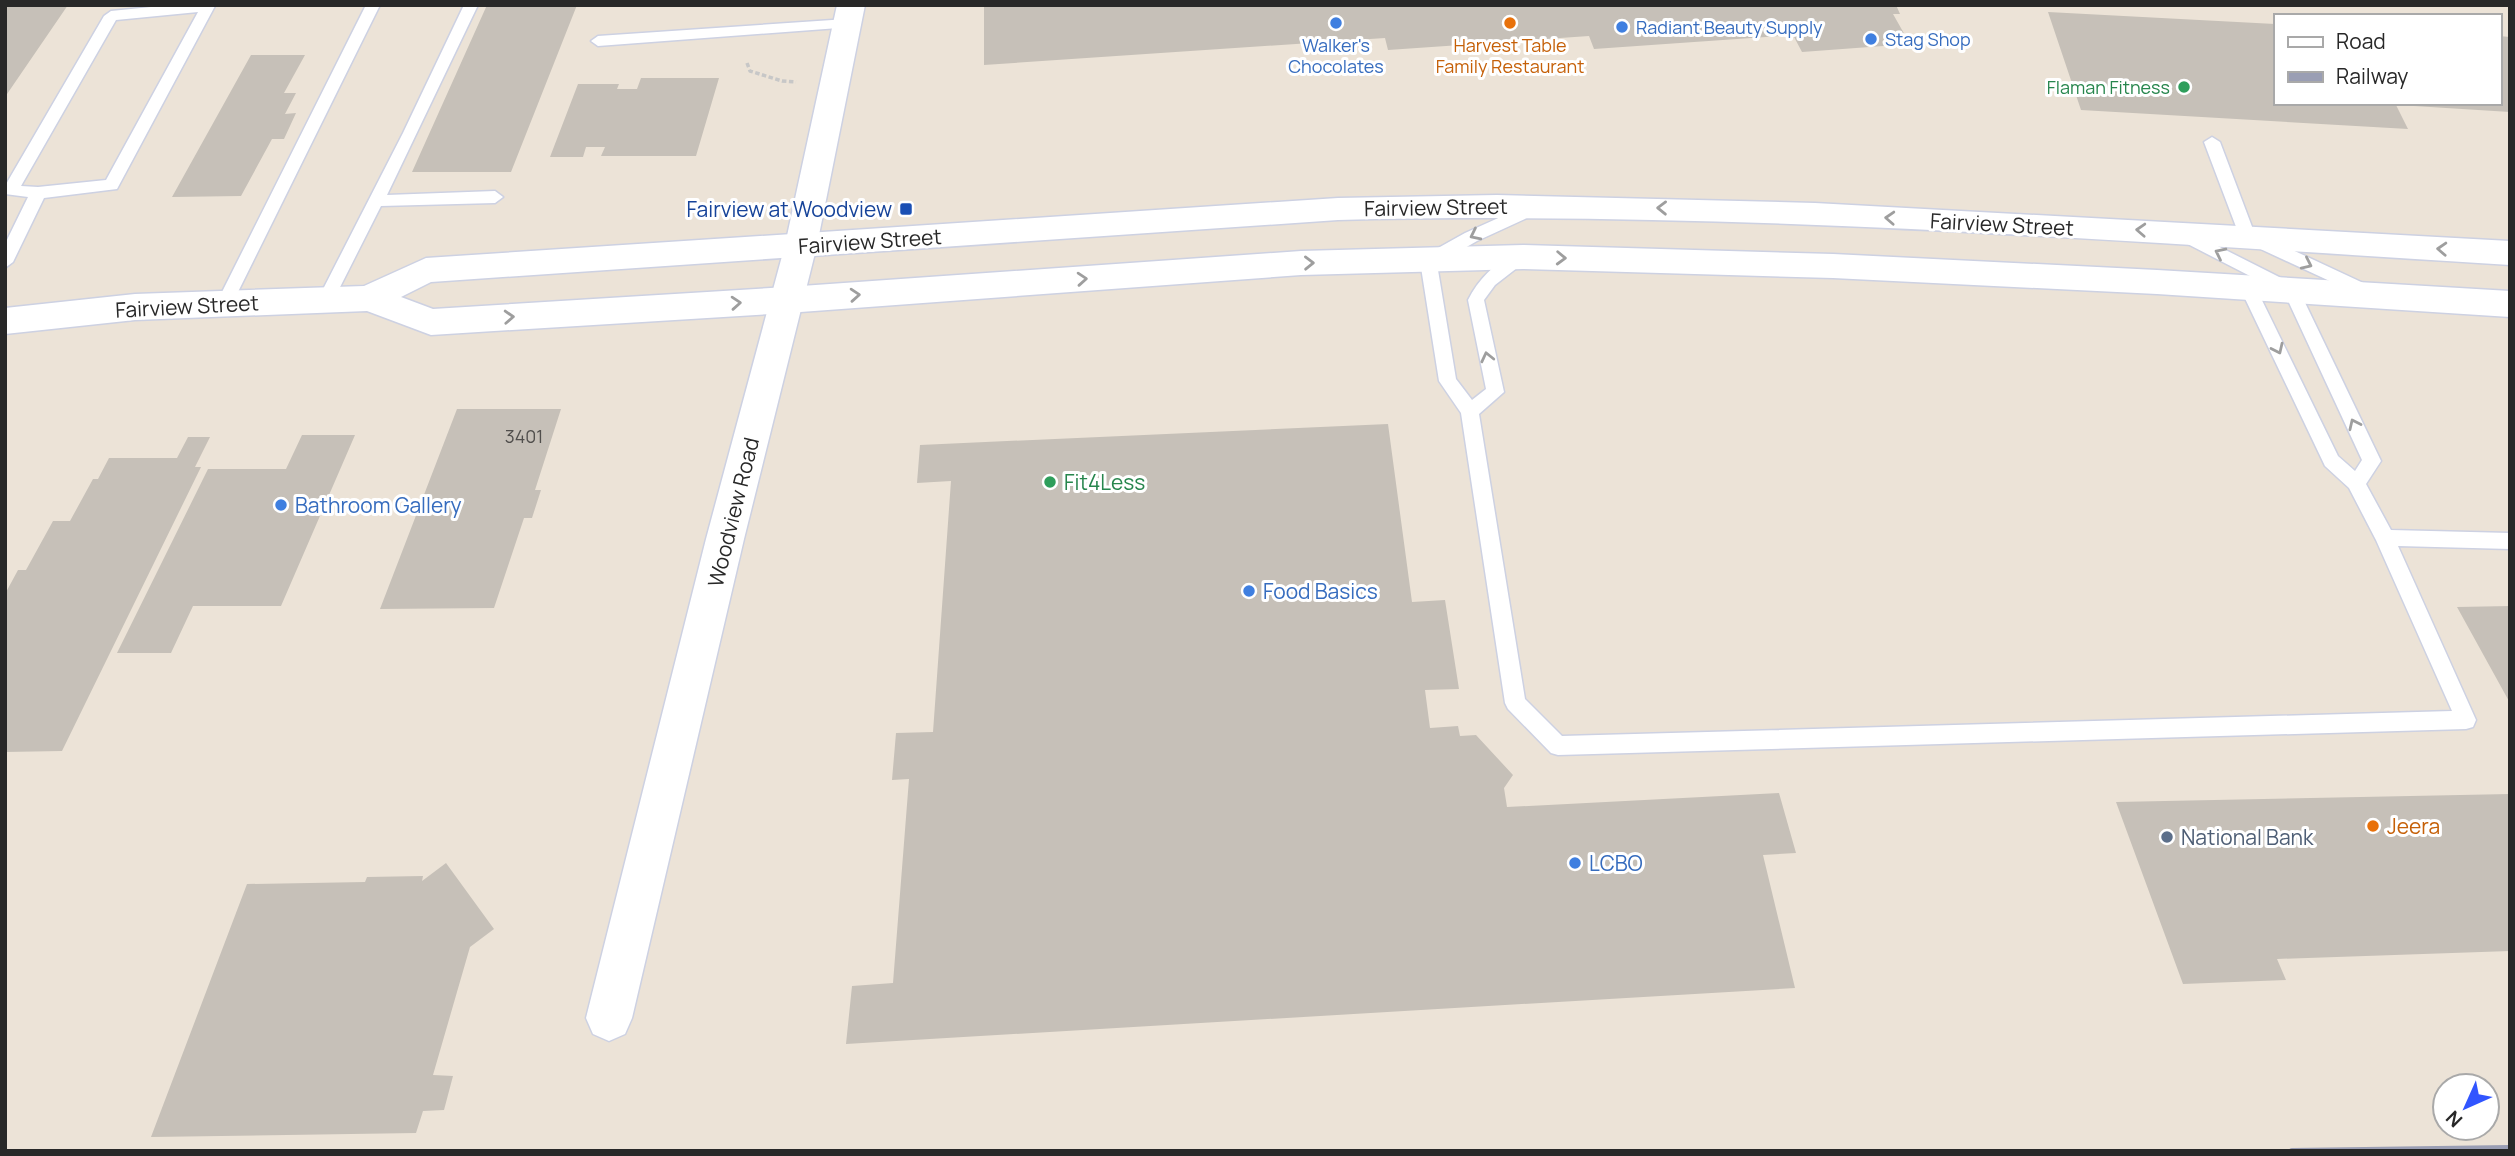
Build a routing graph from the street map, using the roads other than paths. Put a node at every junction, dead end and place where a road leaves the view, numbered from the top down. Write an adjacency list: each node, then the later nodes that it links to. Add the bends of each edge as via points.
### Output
1 (373, 5): 23 (lane)
2 (471, 5): 8 (lane)
3 (849, 15): 4 (lane); 12 (main road, Woodview Road)
4 (598, 41)
5 (2212, 142): 11 (lane)
6 (38, 194): 6 (lane, via 111,186 208,6 111,16 11,190); 16 (lane)
7 (495, 197): 8 (lane)
8 (376, 201): 21 (lane)
9 (1537, 206): 10 (main road, Fairview Street, one-way to 9, via 1709,209); 12 (main road, Fairview Street, via 1338,209); 15 (lane, one-way to 15)
10 (2176, 232): 11 (main road, Fairview Street); 18 (lane, one-way to 10)
11 (2247, 236): 13 (main road, Fairview Street, one-way to 11); 19 (lane, one-way to 19)
12 (801, 245): 20 (main road, Fairview Street, via 426,270); 22 (main road, Woodview Road)
13 (2510, 253)
14 (1523, 257): 15 (main road, Fairview Street); 17 (main road, Fairview Street, one-way to 17, via 1846,267); 26 (lane, one-way to 14, via 1495,392 1476,300 1492,276)
15 (1428, 261): 22 (main road, Fairview Street, one-way to 15, via 1301,263); 26 (lane, via 1448,381)
16 (5, 262)
17 (2248, 288): 18 (main road, Fairview Street); 27 (lane, one-way to 27, via 2331,461)
18 (2291, 290): 19 (main road, Fairview Street); 27 (lane, one-way to 18, via 2372,461)
19 (2374, 295): 24 (main road, Fairview Street)
20 (369, 298): 21 (main road, Fairview Street); 22 (main road, Fairview Street, one-way to 22, via 431,322)
21 (326, 299): 23 (main road, Fairview Street)
22 (787, 300): 30 (main road, Woodview Road)
23 (224, 304): 25 (main road, Fairview Street, via 135,307)
24 (2510, 304)
25 (5, 321)
26 (1470, 411): 28 (lane, via 1515,704 1558,746 2466,720)
27 (2356, 483): 28 (lane)
28 (2385, 538): 29 (lane)
29 (2510, 541)
30 (609, 1018)

